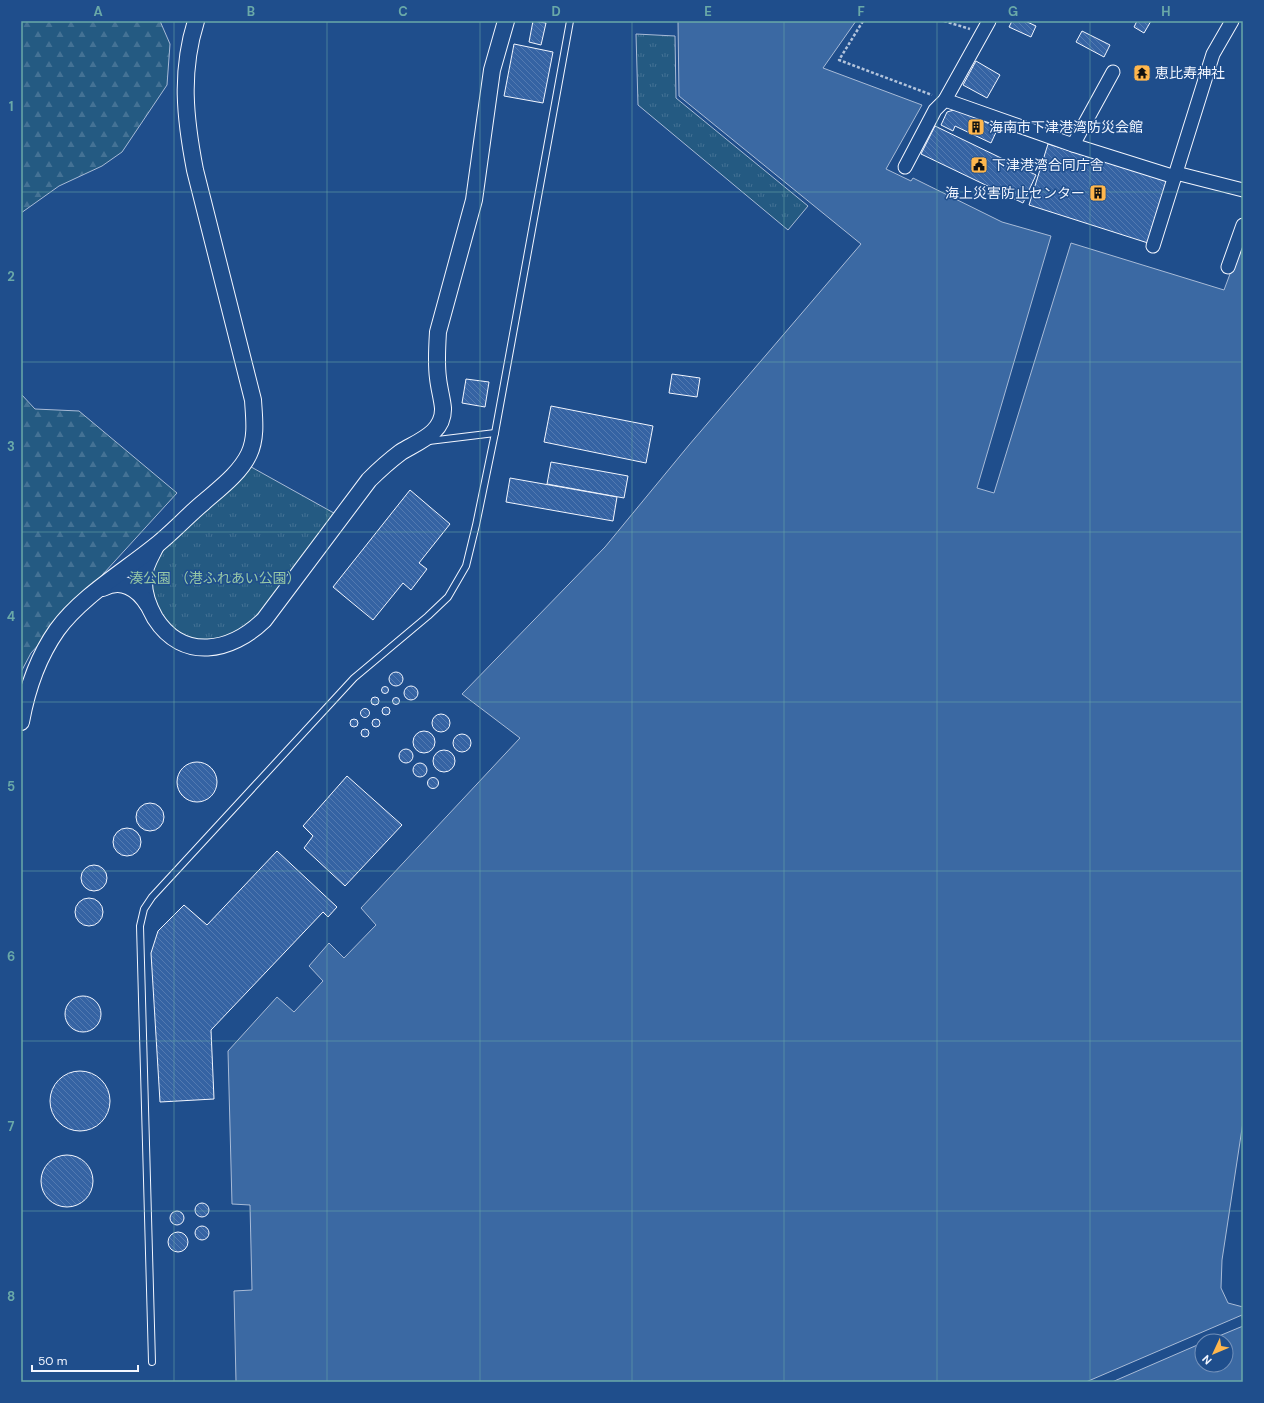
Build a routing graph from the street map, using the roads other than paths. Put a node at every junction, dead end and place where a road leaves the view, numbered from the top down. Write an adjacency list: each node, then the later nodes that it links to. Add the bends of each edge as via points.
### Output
1 (196, 21): 17 (street, via 190,41 185,77 189,139 248,375 255,424 253,445 244,463 227,482)
2 (506, 21): 16 (street, via 492,70 474,200 438,332 436,349 443,410 441,421 436,429)
3 (570, 21): 15 (lane)
4 (1232, 21): 10 (street, via 1213,54)
5 (985, 27): 7 (street)
6 (1114, 72): 8 (street)
7 (945, 100): 8 (street); 9 (street, via 936,110)
8 (1073, 145): 10 (street)
9 (905, 167)
10 (1175, 175): 11 (street); 13 (street)
11 (1243, 190)
12 (1243, 225): 14 (street)
13 (1153, 246)
14 (1228, 268)
15 (495, 433): 16 (lane); 21 (lane, via 466,566 448,597 354,678 152,897 144,910 140,926 141,1017)
16 (420, 442): 19 (street, via 385,464 369,480 264,620 240,639 222,646 198,648 181,642 167,633)
17 (156, 546): 18 (street); 19 (street, via 144,577)
18 (98, 590): 19 (street, via 111,583 127,586 143,597); 20 (street, via 58,629 47,646 28,690)
19 (148, 606)
20 (21, 722)
21 (152, 1362)

